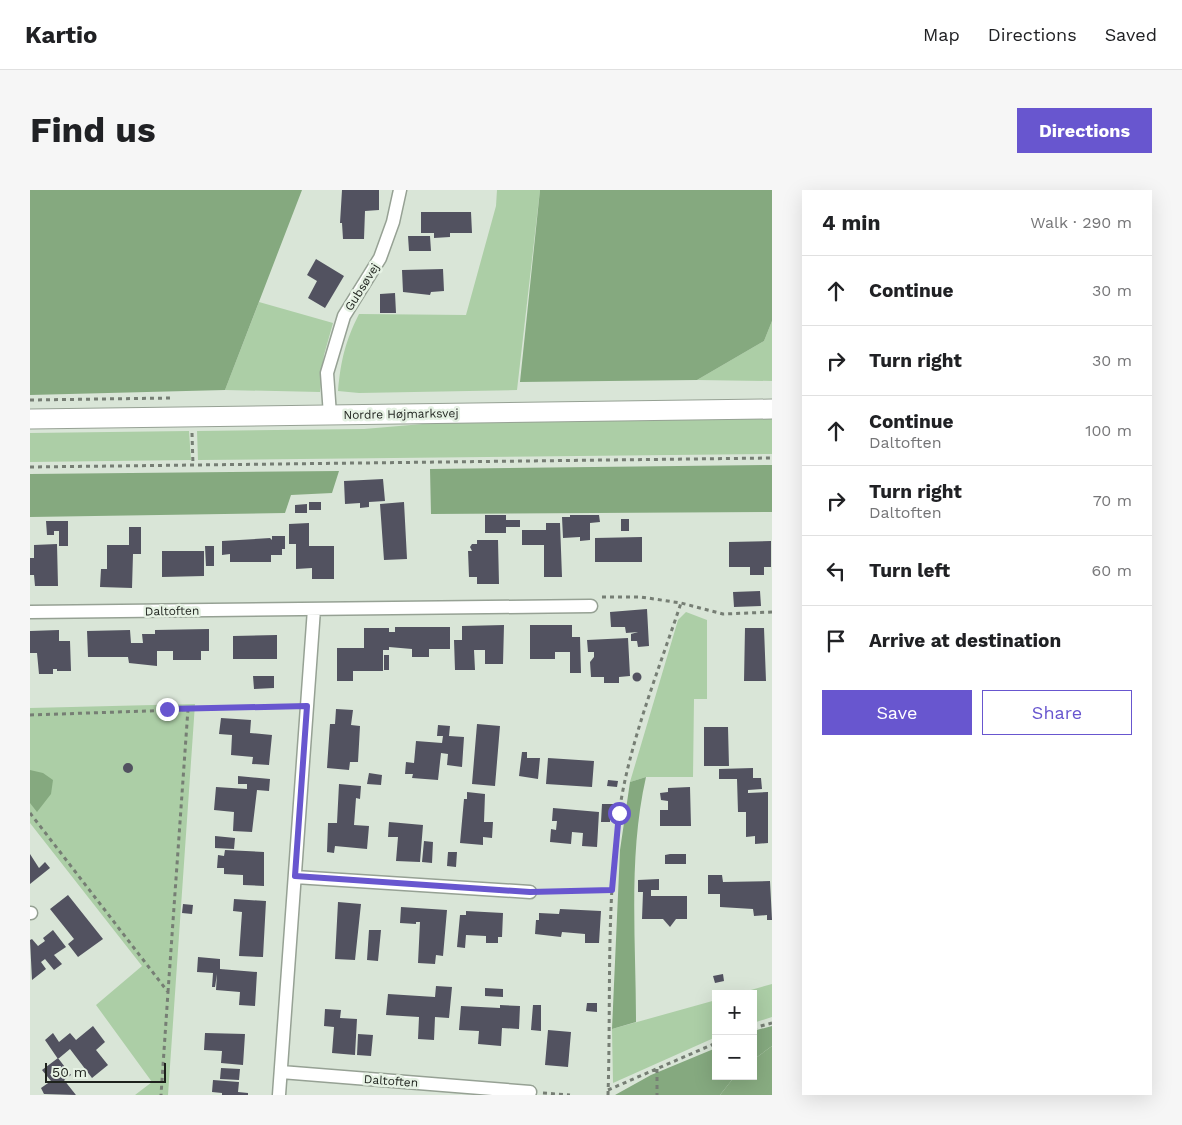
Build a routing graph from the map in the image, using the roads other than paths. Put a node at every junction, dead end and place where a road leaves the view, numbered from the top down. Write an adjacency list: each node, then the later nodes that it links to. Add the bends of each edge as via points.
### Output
1 (400, 190): 3 (street, Gubsøvej, via 380,258 344,316 327,373)
2 (772, 409): 3 (street, Nordre Højmarksvej)
3 (330, 415): 4 (street, Nordre Højmarksvej)
4 (30, 419)
5 (591, 606): 6 (street, Daltoften)
6 (314, 609): 7 (street, Daltoften); 8 (street)
7 (30, 612)
8 (295, 876): 9 (street); 10 (street)
9 (530, 892)
10 (281, 1072): 11 (street, Daltoften); 12 (street)
11 (530, 1092)
12 (279, 1095)

